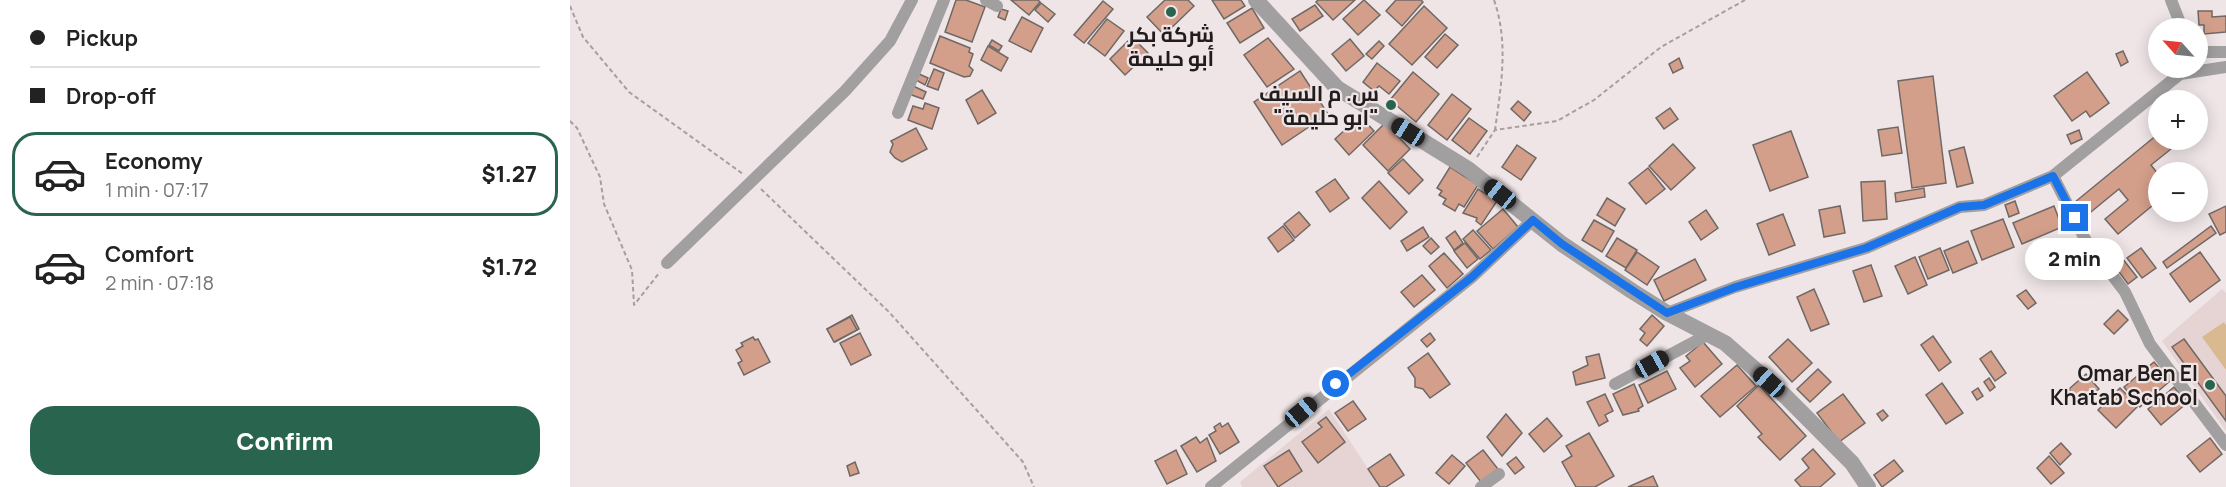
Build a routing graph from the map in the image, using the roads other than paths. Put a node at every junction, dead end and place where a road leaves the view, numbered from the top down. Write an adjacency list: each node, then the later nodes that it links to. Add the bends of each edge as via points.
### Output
1 (912, 0): 12 (street, via 890,41 845,91)
2 (944, 0): 9 (street)
3 (1256, 0): 11 (street, via 1337,88 1468,169)
4 (2171, 0): 5 (street)
5 (2178, 18)
6 (2208, 52): 7 (street)
7 (2226, 52)
8 (2226, 67): 10 (street, via 2180,74)
9 (898, 113)
10 (2053, 176): 13 (street, via 1984,205 1960,207 1866,248 1745,284); 16 (street, via 2085,239 2125,292 2150,344)
11 (1533, 220): 13 (street, via 1562,244); 18 (street, via 1472,277)
12 (667, 263)
13 (1667, 313): 14 (street)
14 (1708, 334): 15 (street); 20 (street, via 1725,343 1783,394 1852,463)
15 (1615, 384)
16 (2226, 445)
17 (1499, 474): 19 (street)
18 (1211, 487)
19 (1481, 487)
20 (1868, 487)

